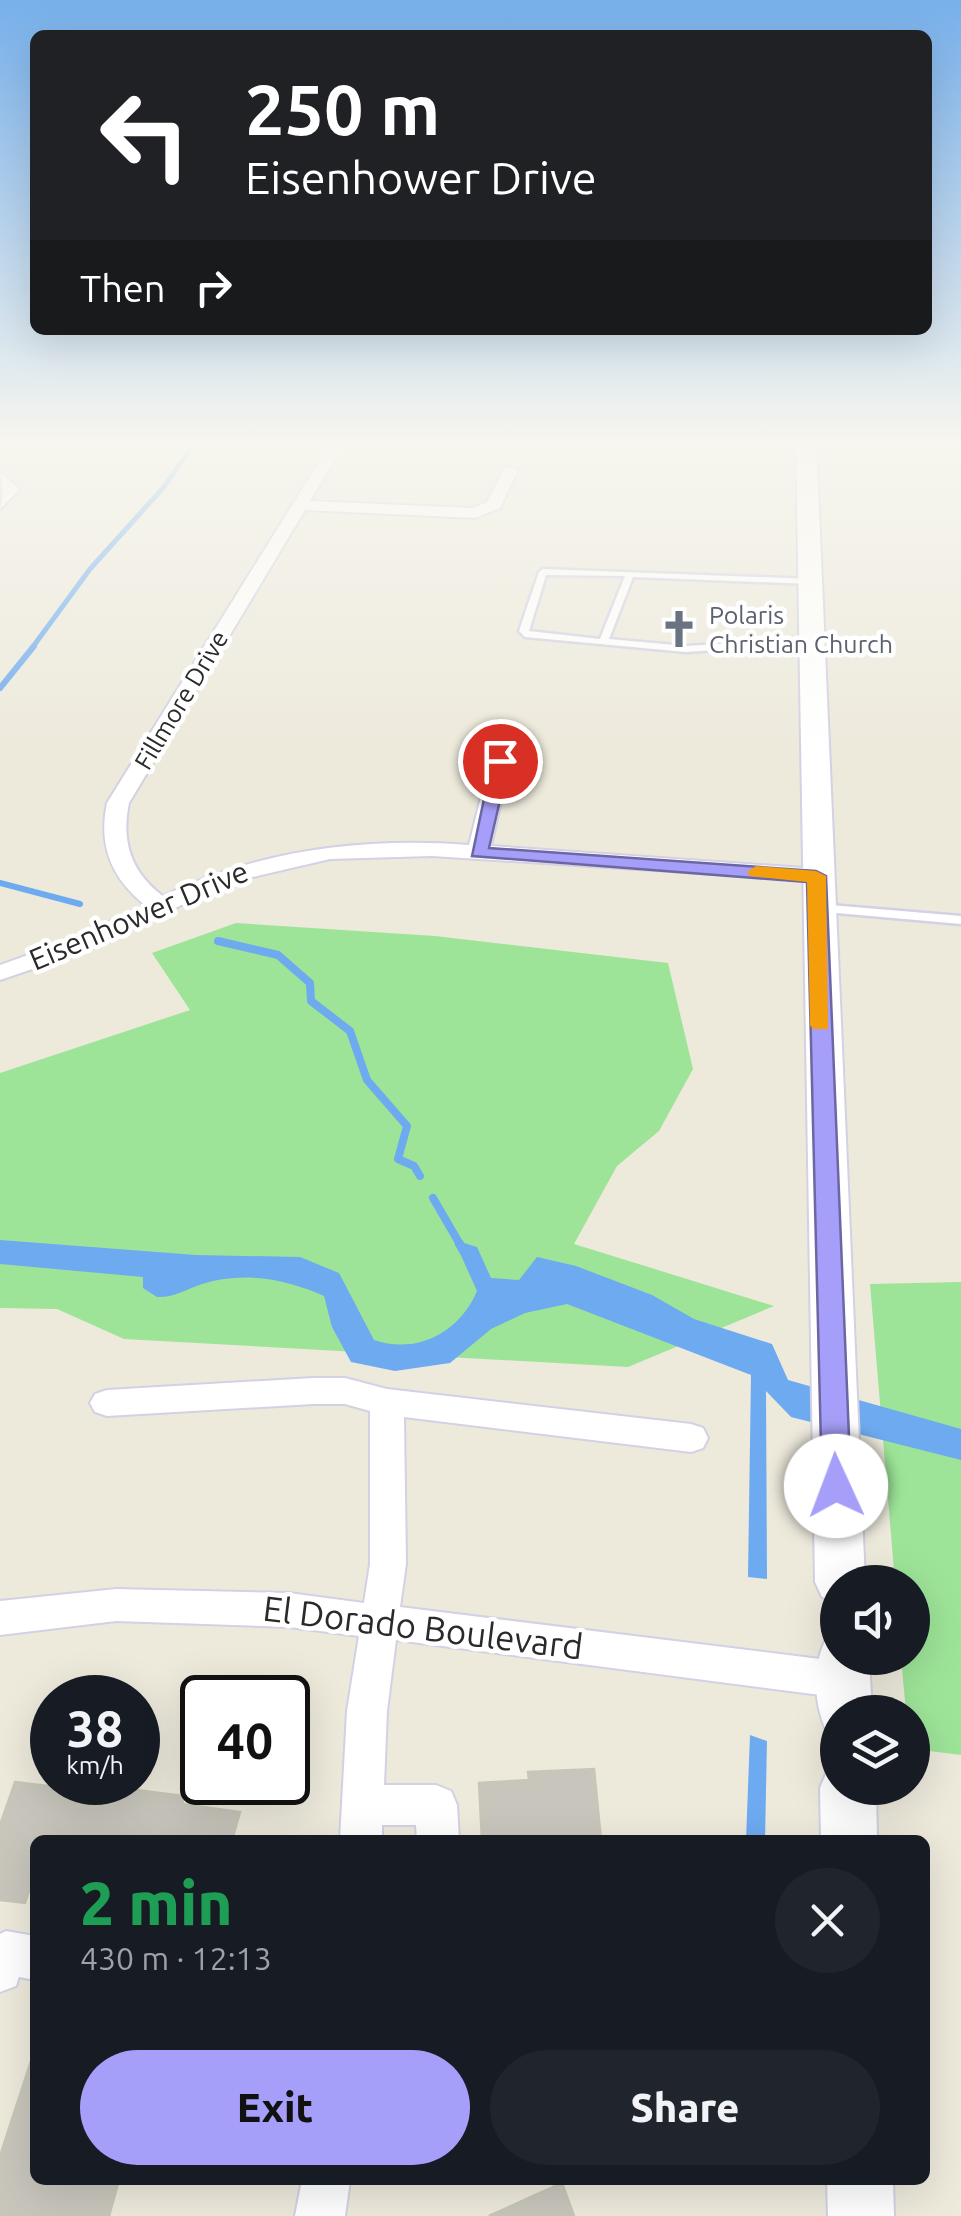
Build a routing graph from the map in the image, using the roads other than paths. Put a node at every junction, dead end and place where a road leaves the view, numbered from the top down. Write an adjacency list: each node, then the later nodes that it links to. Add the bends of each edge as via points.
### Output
1 (276, 544): 10 (street, Fillmore Drive, via 118,803 115,851 135,884)
2 (809, 544): 4 (street)
3 (630, 574): 4 (lane); 6 (lane); 6 (lane, via 543,572 525,633)
4 (810, 581): 5 (street)
5 (811, 641): 6 (lane, via 686,649); 9 (street)
6 (603, 642)
7 (483, 736): 8 (street, via 500,761)
8 (478, 852): 9 (street, Eisenhower Drive); 10 (street, Eisenhower Drive, via 311,854 219,878)
9 (817, 892): 11 (lane); 16 (street)
10 (162, 906): 12 (street, Eisenhower Drive)
11 (961, 920)
12 (0, 973)
13 (108, 1402): 14 (street, via 346,1391)
14 (387, 1402): 15 (street); 18 (street, via 388,1564)
15 (691, 1438)
16 (839, 1565)
17 (0, 1618): 18 (street, El Dorado Boulevard, via 200,1604)
18 (380, 1622): 19 (street, El Dorado Boulevard); 21 (street, via 366,1711)
19 (844, 1683)
20 (848, 1805): 23 (street)
21 (361, 1822): 22 (street, via 436,1805)
22 (438, 1835)
23 (849, 1835)
24 (30, 1957): 25 (street, via 6,1953)
25 (0, 1970)
26 (325, 2185): 28 (street)
27 (860, 2185): 29 (street)
28 (320, 2216)
29 (861, 2216)

